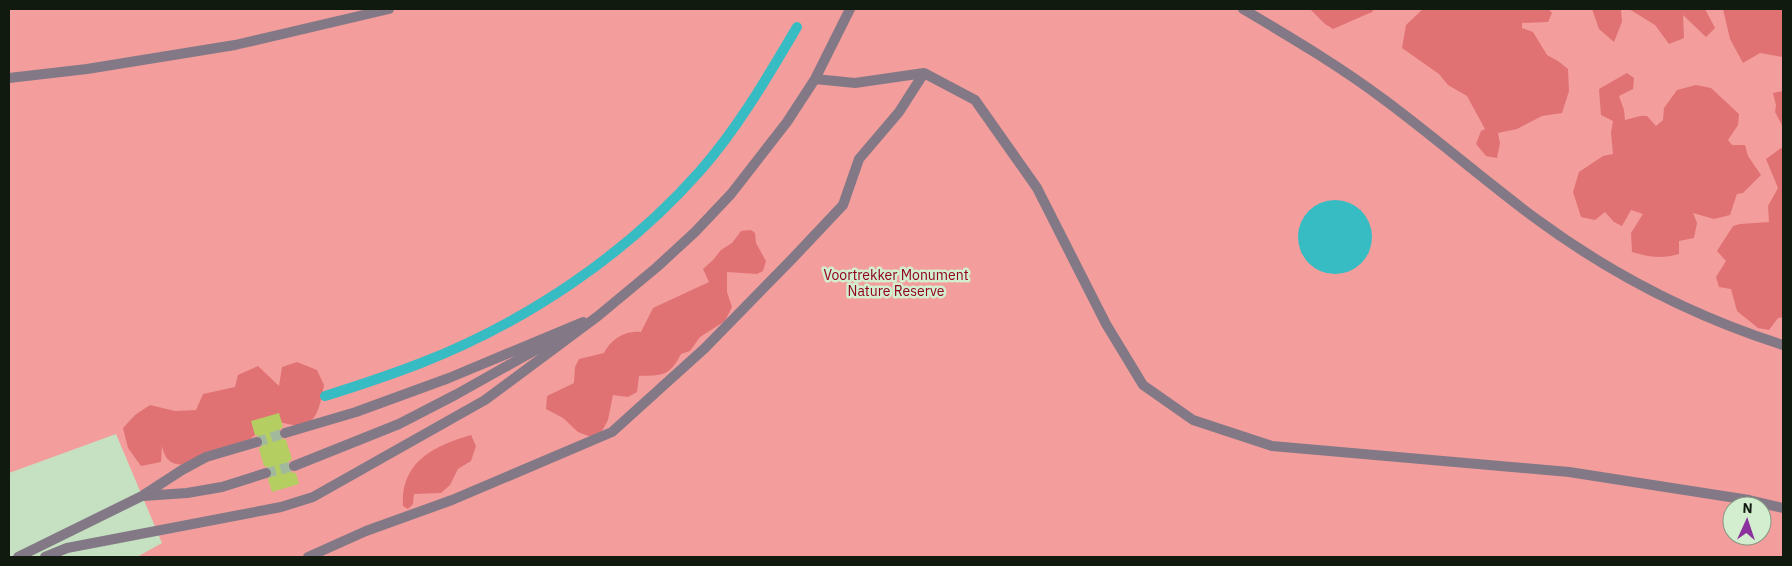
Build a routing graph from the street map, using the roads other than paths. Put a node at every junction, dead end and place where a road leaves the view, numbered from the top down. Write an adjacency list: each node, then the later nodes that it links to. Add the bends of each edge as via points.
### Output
1 (389, 9): 5 (street, via 234,45)
2 (850, 9): 6 (street)
3 (1243, 9): 8 (street, via 1378,95 1536,219 1622,275 1709,319)
4 (924, 73): 6 (street, via 855,83); 14 (street, via 975,100 1037,188 1106,324 1143,385 1193,420 1272,446 1569,472); 17 (street, via 899,112 860,159 842,204 706,348 612,432)
5 (9, 78)
6 (815, 79): 7 (street, via 732,194 664,261)
7 (598, 316): 9 (street, via 449,378 356,412); 11 (street, via 407,419); 16 (street, via 485,400 313,497 281,507 68,548)
8 (1783, 345)
9 (285, 433)
10 (257, 442): 13 (street, via 206,457)
11 (294, 466)
12 (266, 473): 13 (street, via 187,493)
13 (142, 496): 15 (street)
14 (1783, 508)
15 (18, 557)
16 (45, 557)
17 (308, 557)

